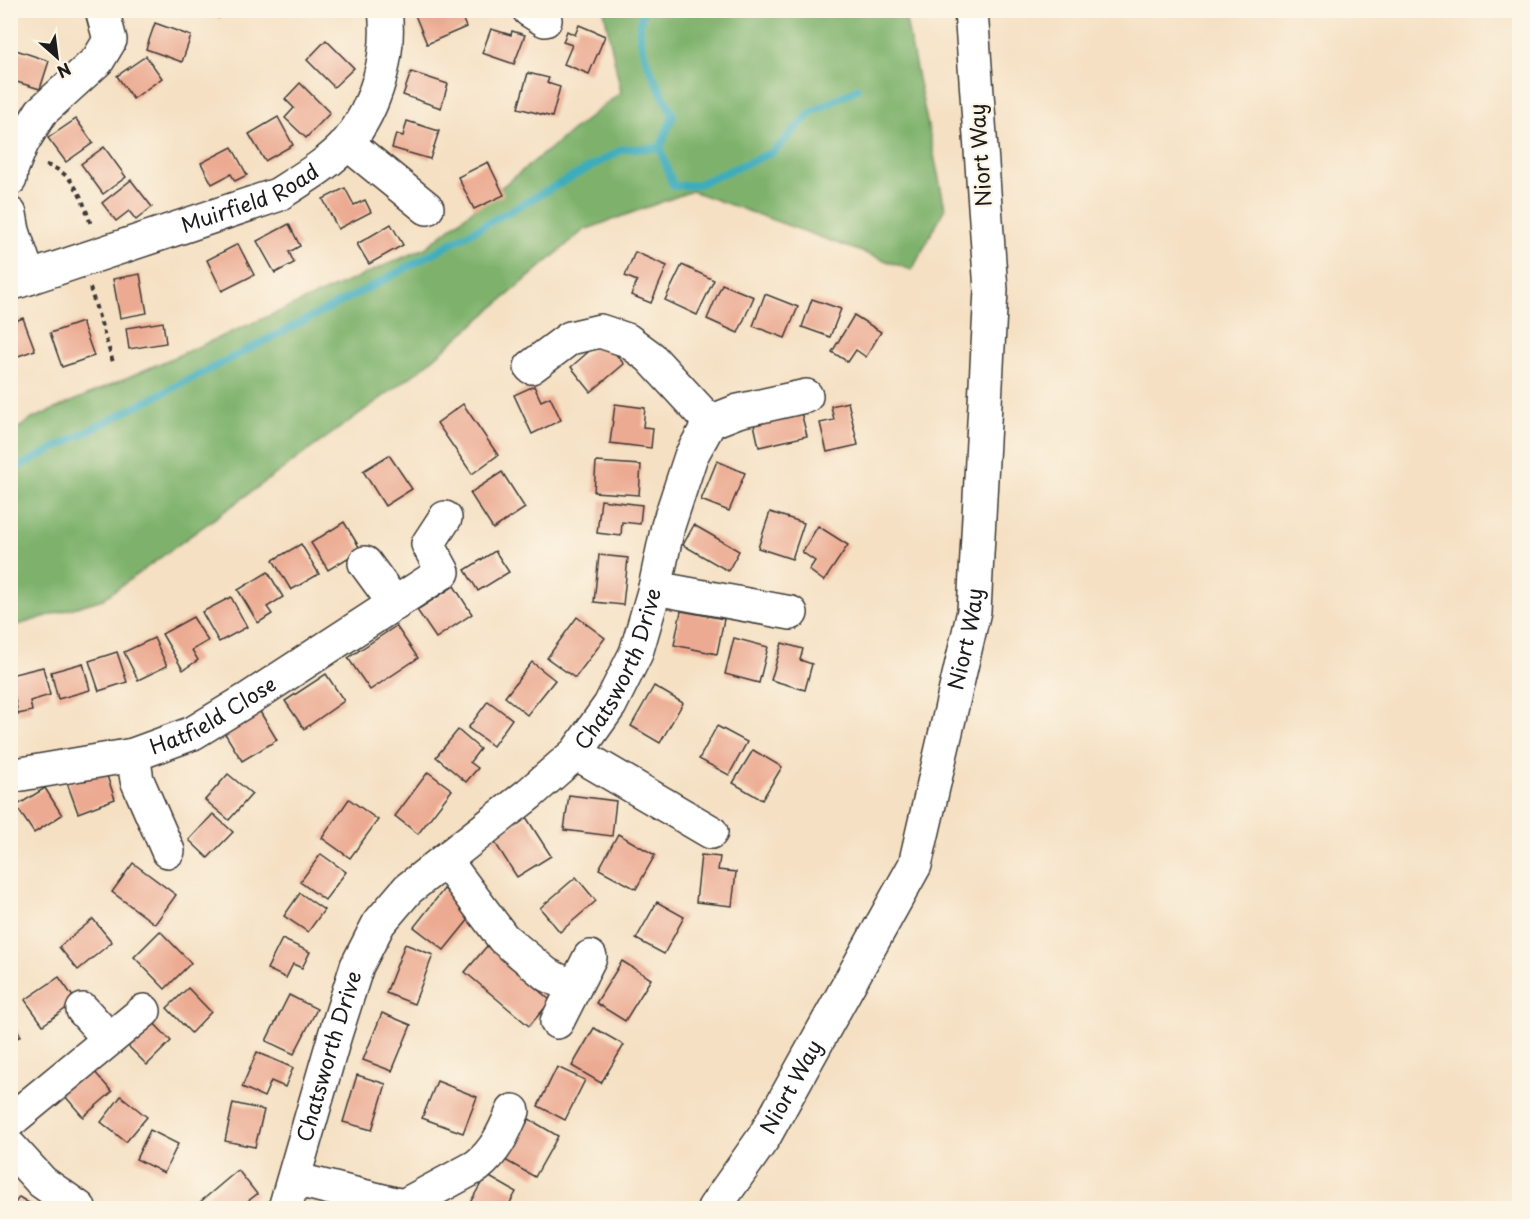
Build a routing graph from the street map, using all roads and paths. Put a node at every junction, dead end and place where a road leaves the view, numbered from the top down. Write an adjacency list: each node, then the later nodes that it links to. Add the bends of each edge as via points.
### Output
1 (102, 10): 5 (main road, via 110,40 98,60 41,111 22,143)
2 (385, 10): 4 (main road, Muirfield Road, via 385,60 368,108)
3 (971, 10): 35 (main road, Niort Way, via 991,290 974,611 915,865 764,1137)
4 (347, 143): 6 (main road); 8 (main road, Muirfield Road, via 312,173 277,195)
5 (10, 179)
6 (427, 208)
7 (10, 214): 8 (main road)
8 (20, 281)
9 (531, 367): 11 (main road, via 570,338 600,331 627,340 650,357)
10 (806, 396): 11 (main road, via 738,411)
11 (710, 422): 14 (main road, Chatsworth Drive, via 692,456 668,526)
12 (445, 518): 15 (main road, Hatfield Close, via 428,543 443,572)
13 (365, 563): 15 (main road)
14 (655, 588): 16 (main road); 17 (main road, Chatsworth Drive, via 636,653 610,705)
15 (395, 604): 18 (main road, Hatfield Close, via 193,733)
16 (791, 613)
17 (576, 753): 20 (main road); 22 (main road, Chatsworth Drive)
18 (133, 755): 19 (main road, Hatfield Close); 21 (main road, via 137,780)
19 (10, 776)
20 (711, 832)
21 (168, 851)
22 (445, 860): 24 (main road, via 503,938 546,974); 32 (main road, Chatsworth Drive, via 408,889 379,923 357,966)
23 (590, 957): 24 (main road)
24 (574, 988): 27 (main road)
25 (83, 1010): 28 (main road)
26 (144, 1011): 28 (main road)
27 (557, 1022)
28 (109, 1039): 30 (main road)
29 (513, 1111): 33 (main road, Chatsworth Drive, via 488,1158)
30 (10, 1121)
31 (10, 1147): 34 (main road, via 42,1182)
32 (290, 1194): 33 (main road, Chatsworth Drive)
33 (403, 1207)
34 (79, 1209)
35 (714, 1209)

